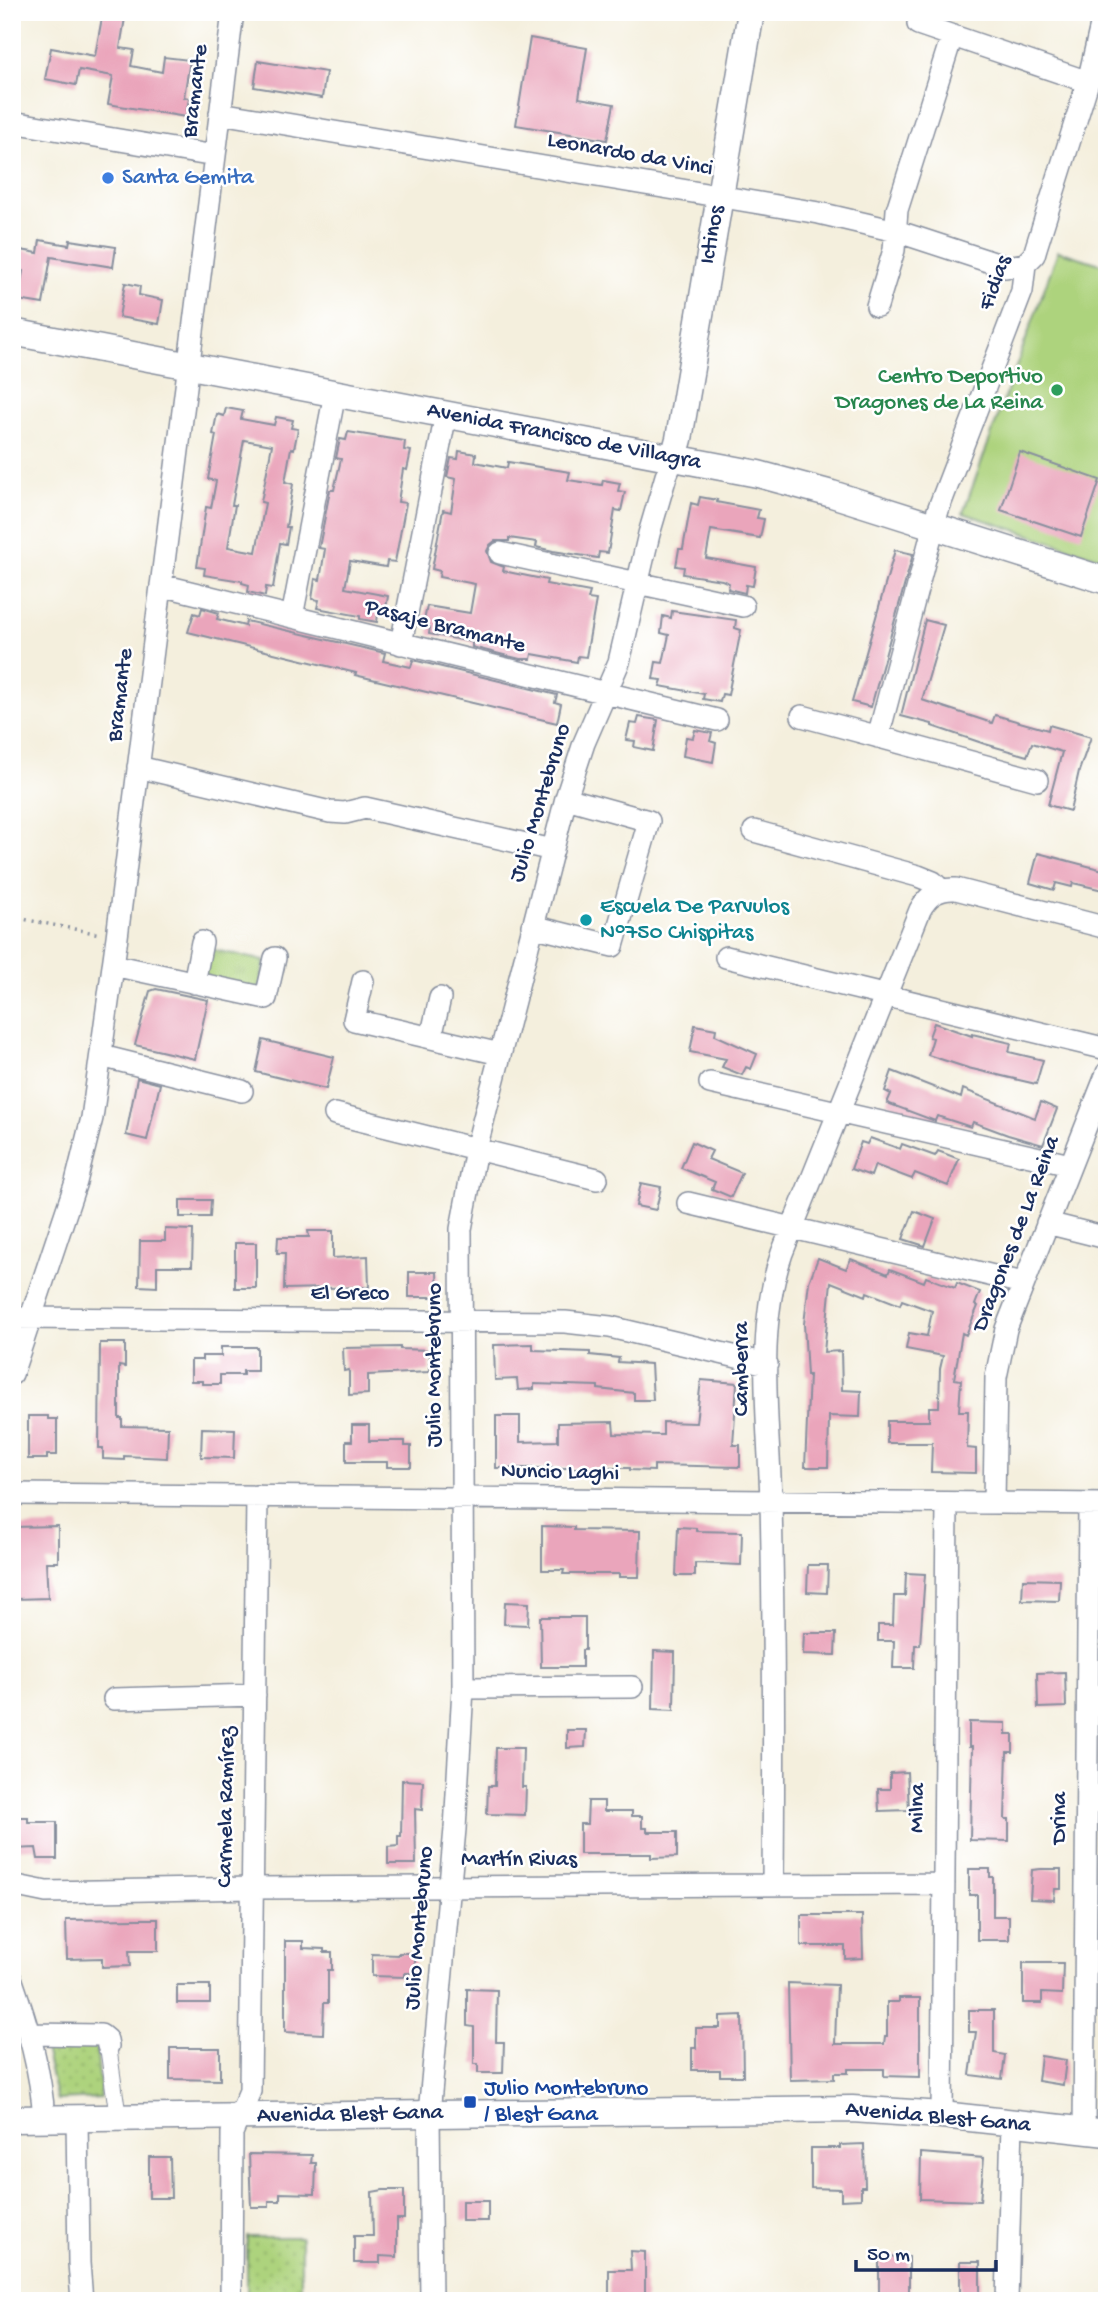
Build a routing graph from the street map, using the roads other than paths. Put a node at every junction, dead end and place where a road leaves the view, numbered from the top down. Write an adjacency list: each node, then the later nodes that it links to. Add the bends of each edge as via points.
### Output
1 (233, 12): 7 (street, Bramante)
2 (751, 12): 10 (street, Ictinos)
3 (1104, 12): 6 (street, Fidias)
4 (918, 24): 5 (street)
5 (952, 36): 6 (street); 11 (street, via 897,210)
6 (1088, 82): 12 (street, Fidias, via 1036,248)
7 (220, 113): 9 (street, Bramante); 10 (street, Leonardo da Vinci)
8 (12, 122): 9 (street)
9 (215, 156): 15 (street, Bramante)
10 (720, 197): 11 (street, Leonardo da Vinci, via 820,212); 18 (street, Ictinos)
11 (896, 231): 12 (street, Leonardo da Vinci, via 1006,267); 13 (street)
12 (1025, 264): 19 (street, Fidias, via 1022,291)
13 (877, 306)
14 (12, 332): 15 (street, Avenida Francisco de Villagra)
15 (188, 365): 16 (street, Avenida Francisco de Villagra); 23 (street, Bramante)
16 (335, 393): 17 (street, Avenida Francisco de Villagra); 25 (street)
17 (446, 414): 18 (street, Avenida Francisco de Villagra); 26 (street)
18 (674, 457): 19 (street, Avenida Francisco de Villagra, via 794,482); 22 (street, Julio Montebruno)
19 (934, 526): 21 (street, Avenida Francisco de Villagra); 30 (street, Fidias)
20 (500, 553): 22 (street)
21 (1107, 580)
22 (638, 583): 24 (street); 27 (street, Julio Montebruno, via 626,640)
23 (161, 585): 25 (street, Pasaje Bramante); 31 (street, Bramante)
24 (743, 606)
25 (292, 617): 26 (street, Pasaje Bramante)
26 (401, 644): 27 (street, Pasaje Bramante)
27 (607, 693): 29 (street, Pasaje Bramante); 33 (street, Julio Montebruno)
28 (802, 716): 30 (street)
29 (717, 720)
30 (878, 737): 32 (street)
31 (138, 767): 35 (street, via 330,812 365,807); 42 (street, Bramante)
32 (1037, 780)
33 (566, 798): 35 (street, Julio Montebruno); 37 (street, via 649,821 613,946)
34 (754, 831): 36 (street, via 926,878)
35 (553, 850): 37 (street, Julio Montebruno)
36 (941, 890): 38 (street, via 956,889); 45 (street, Camberra, via 924,903)
37 (532, 926): 49 (street, Julio Montebruno)
38 (1107, 928)
39 (202, 942): 44 (street)
40 (726, 957): 45 (street)
41 (275, 958): 44 (street, via 267,998)
42 (113, 965): 44 (street); 50 (street, Bramante)
43 (363, 981): 47 (street, via 354,1020)
44 (194, 983)
45 (886, 996): 48 (street); 54 (street, Camberra)
46 (440, 998): 47 (street)
47 (431, 1038): 49 (street)
48 (1107, 1049)
49 (500, 1054): 56 (street, Julio Montebruno)
50 (101, 1056): 53 (street); 64 (street, Bramante, via 85,1149)
51 (1107, 1073): 57 (street, Dragones de La Reina)
52 (710, 1083): 54 (street)
53 (243, 1091)
54 (839, 1112): 57 (street); 61 (street, Camberra)
55 (335, 1114): 56 (street)
56 (476, 1149): 58 (street); 65 (street, Julio Montebruno, via 461,1229)
57 (1070, 1165): 60 (street, Dragones de La Reina)
58 (597, 1179)
59 (688, 1203): 61 (street)
60 (1047, 1223): 62 (street); 63 (street, Dragones de La Reina)
61 (792, 1227): 63 (street); 66 (street, Camberra, via 771,1291)
62 (1107, 1238)
63 (1023, 1283): 73 (street, Dragones de La Reina, via 1006,1329 996,1377)
64 (21, 1319): 65 (street, El Greco); 67 (street, Bramante)
65 (460, 1322): 66 (street, El Greco, via 600,1325); 70 (street, Julio Montebruno)
66 (767, 1364): 71 (street, Camberra)
67 (12, 1374)
68 (12, 1494): 69 (street, Nuncio Laghi)
69 (257, 1496): 70 (street, Nuncio Laghi); 77 (street, Carmela Ramírez)
70 (462, 1498): 71 (street, Nuncio Laghi); 76 (street, Julio Montebruno)
71 (771, 1501): 72 (street, Nuncio Laghi); 81 (street, Camberra)
72 (947, 1503): 73 (street, Nuncio Laghi); 79 (street, Milna)
73 (995, 1503): 74 (street, Nuncio Laghi)
74 (1098, 1504): 95 (street, Drina)
75 (632, 1687): 76 (street)
76 (463, 1688): 82 (street, Julio Montebruno)
77 (255, 1695): 78 (street); 83 (street, Carmela Ramírez)
78 (114, 1699)
79 (944, 1884): 81 (street, Martín Rivas); 88 (street, Milna)
80 (12, 1885): 83 (street, Martín Rivas, via 46,1892)
81 (773, 1885): 82 (street, Martín Rivas)
82 (450, 1887): 83 (street, Martín Rivas); 87 (street, Julio Montebruno)
83 (253, 1888): 89 (street, Carmela Ramírez, via 250,2091)
84 (12, 1981): 85 (street)
85 (31, 2034): 86 (street, via 101,2035); 93 (street)
86 (108, 2046): 91 (street)
87 (429, 2114): 88 (street, Avenida Blest Gana, via 852,2109); 89 (street, Avenida Blest Gana); 98 (street, Julio Montebruno)
88 (942, 2115): 94 (street, Avenida Blest Gana)
89 (240, 2116): 91 (street, Avenida Blest Gana); 97 (street, Carmela Ramírez, via 232,2133)
90 (77, 2118): 91 (street, Avenida Blest Gana); 93 (street, Avenida Blest Gana); 96 (street)
91 (118, 2118)
92 (12, 2119): 93 (street, Avenida Blest Gana)
93 (44, 2119)
94 (1012, 2124): 95 (street, Avenida Blest Gana); 99 (street)
95 (1096, 2133)
96 (82, 2301)
97 (231, 2301)
98 (431, 2301)
99 (1007, 2301)

